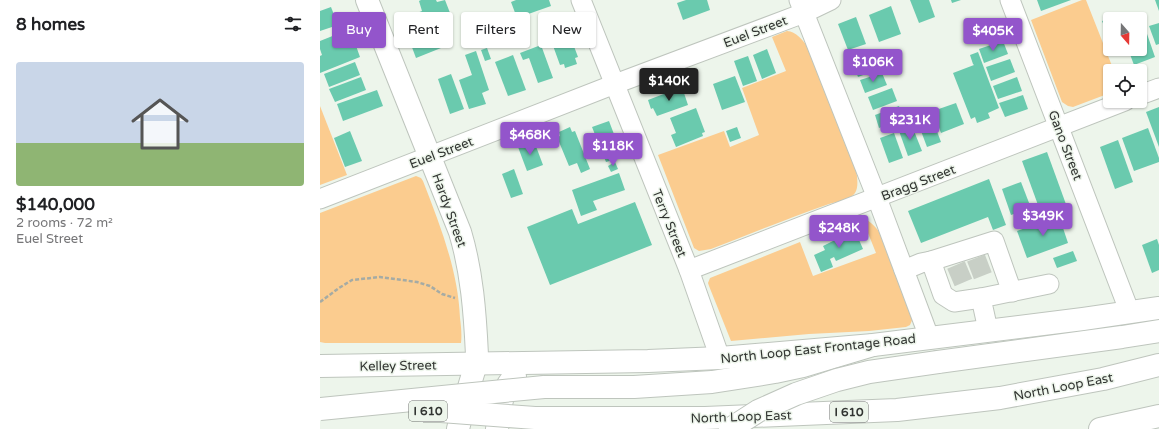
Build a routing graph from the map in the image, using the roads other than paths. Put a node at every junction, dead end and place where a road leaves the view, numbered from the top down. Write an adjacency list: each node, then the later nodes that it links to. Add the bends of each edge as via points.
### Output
1 (367, 0): 11 (main road, Hardy Street)
2 (581, 0): 6 (street, Terry Street)
3 (831, 0): 5 (street, Euel Street)
4 (1010, 0): 10 (street, Gano Street)
5 (801, 6): 6 (street, Euel Street); 12 (street)
6 (615, 84): 11 (street, Euel Street); 15 (street, Terry Street)
7 (1159, 88): 8 (street)
8 (1147, 92)
9 (1107, 108): 10 (street, Bragg Street)
10 (1059, 126): 12 (street, Bragg Street); 21 (street, Gano Street)
11 (430, 156): 13 (street, Euel Street); 28 (main road, Hardy Street, via 465,248 473,297)
12 (876, 198): 15 (street, Bragg Street); 16 (street)
13 (320, 200)
14 (931, 261): 16 (street); 18 (street, via 954,260 974,253 994,241); 19 (street, via 943,295 954,302)
15 (689, 270): 26 (street, Terry Street)
16 (904, 270): 24 (street)
17 (1049, 284): 18 (street)
18 (1012, 292): 19 (street)
19 (979, 294): 22 (street)
20 (1159, 308): 21 (main road, North Loop East Frontage Road)
21 (1130, 313): 22 (main road, North Loop East Frontage Road)
22 (988, 330): 24 (main road, North Loop East Frontage Road)
23 (1159, 330): 36 (main road, bridge, via 1122,338 869,372 796,394 758,411)
24 (929, 337): 25 (main road, North Loop East Frontage Road)
25 (873, 345): 26 (main road, North Loop East Frontage Road); 31 (main road, bridge, via 782,371 712,382 634,387 544,387)
26 (720, 358): 27 (main road, North Loop East Frontage Road)
27 (541, 362): 28 (main road, North Loop East Frontage Road); 35 (main road, via 513,377 502,400)
28 (476, 364): 30 (main road, Kelley Street); 34 (main road, Hardy Street)
29 (1159, 365): 32 (main road, North Loop East / I 610, bridge, via 1104,379 1000,398 897,410 705,418 535,418 441,411)
30 (320, 366)
31 (320, 409)
32 (320, 414)
33 (1159, 416): 37 (main road)
34 (458, 429)
35 (497, 429)
36 (730, 429)
37 (1100, 429)

